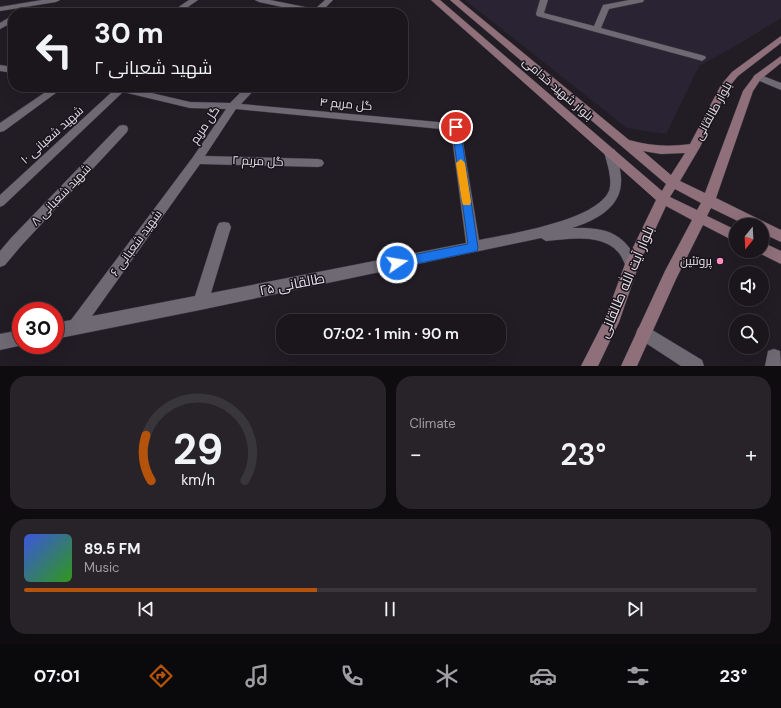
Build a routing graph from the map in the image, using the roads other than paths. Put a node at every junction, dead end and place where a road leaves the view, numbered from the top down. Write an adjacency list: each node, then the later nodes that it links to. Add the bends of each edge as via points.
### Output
1 (56, 0): 9 (street)
2 (194, 0): 10 (street)
3 (259, 0): 11 (street)
4 (329, 0): 12 (street)
5 (434, 0): 30 (main road, بلوار شهید خدامی)
6 (454, 0): 28 (main road, بلوار شهید خدامی)
7 (544, 0): 13 (street, via 540,14)
8 (640, 0): 13 (street, via 606,7)
9 (9, 8)
10 (182, 8)
11 (294, 8)
12 (321, 8)
13 (597, 29): 15 (street)
14 (781, 39): 29 (main road, بلوار طالقانی, via 747,64 728,82)
15 (702, 58)
16 (781, 59): 17 (main road, بلوار طالقانی)
17 (758, 77): 18 (street); 37 (main road, بلوار طالقانی, via 748,91)
18 (781, 87)
19 (52, 92): 25 (street)
20 (113, 92): 35 (street, شهید شعبانی ۱۰)
21 (133, 92): 23 (street, گل مریم ۴, via 190,106)
22 (247, 92): 23 (street, گل مریم)
23 (233, 106): 31 (street, گل مریم); 46 (street, گل مریم ۴, via 456,127)
24 (0, 117): 25 (street)
25 (15, 118): 26 (street)
26 (0, 128)
27 (123, 129): 49 (street, شهید شعبانی ۸)
28 (624, 143): 29 (main road, via 649,150 668,151); 33 (main road, بلوار شهید خدامی)
29 (694, 146): 33 (main road, بلوار طالقانی)
30 (610, 152): 36 (main road, بلوار شهید خدامی); 44 (street, via 615,185 609,201 584,219)
31 (197, 160): 32 (street, گل مریم ۲); 52 (street, شهید شعبانی ۶)
32 (318, 163)
33 (673, 183): 36 (main road, بلوار طالقانی); 37 (main road, بلوار شهید خدامی)
34 (0, 187): 35 (street)
35 (14, 187): 38 (street, شهید شعبانی ۱۰)
36 (663, 199): 39 (main road, بلوار شهید خدامی); 50 (main road, بلوار آیت الله طالقانی)
37 (709, 200): 39 (main road, بلوار طالقانی); 40 (main road, بلوار شهید خدامی)
38 (0, 202)
39 (699, 217): 43 (main road, بلوار شهید خدامی); 54 (main road)
40 (744, 218)
41 (224, 227): 51 (street)
42 (769, 230): 45 (main road)
43 (729, 232)
44 (529, 235): 46 (street, طالقانی ۲۵); 50 (street, via 592,234 611,238 623,247)
45 (781, 236)
46 (473, 248): 51 (street, طالقانی ۲۵)
47 (769, 252): 48 (main road)
48 (781, 258)
49 (0, 261)
50 (632, 264): 57 (main road, بلوار آیت الله طالقانی, via 611,322)
51 (200, 303): 52 (street, طالقانی ۲۵)
52 (75, 327): 53 (street, طالقانی ۲۵)
53 (64, 329)
54 (644, 333): 58 (main road); 59 (street)
55 (12, 340): 56 (street)
56 (0, 342)
57 (589, 366)
58 (629, 366)
59 (696, 366)

